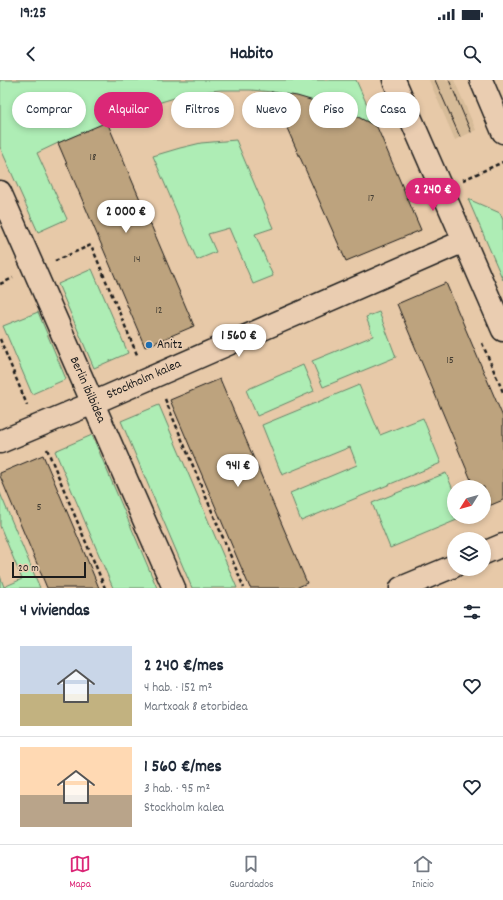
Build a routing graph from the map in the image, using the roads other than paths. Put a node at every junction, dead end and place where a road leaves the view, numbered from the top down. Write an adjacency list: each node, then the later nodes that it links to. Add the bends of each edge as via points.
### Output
1 (394, 80): 5 (street)
2 (481, 80): 3 (street)
3 (503, 132)
4 (0, 192): 7 (street, Berlin ibilbidea)
5 (464, 241): 6 (street); 7 (street, Stockholm kalea)
6 (503, 330)
7 (93, 403): 8 (street, Stockholm kalea); 12 (street, Berlin ibilbidea)
8 (0, 442)
9 (503, 545): 10 (street)
10 (491, 550)
11 (447, 569): 13 (street)
12 (174, 588)
13 (401, 588)

